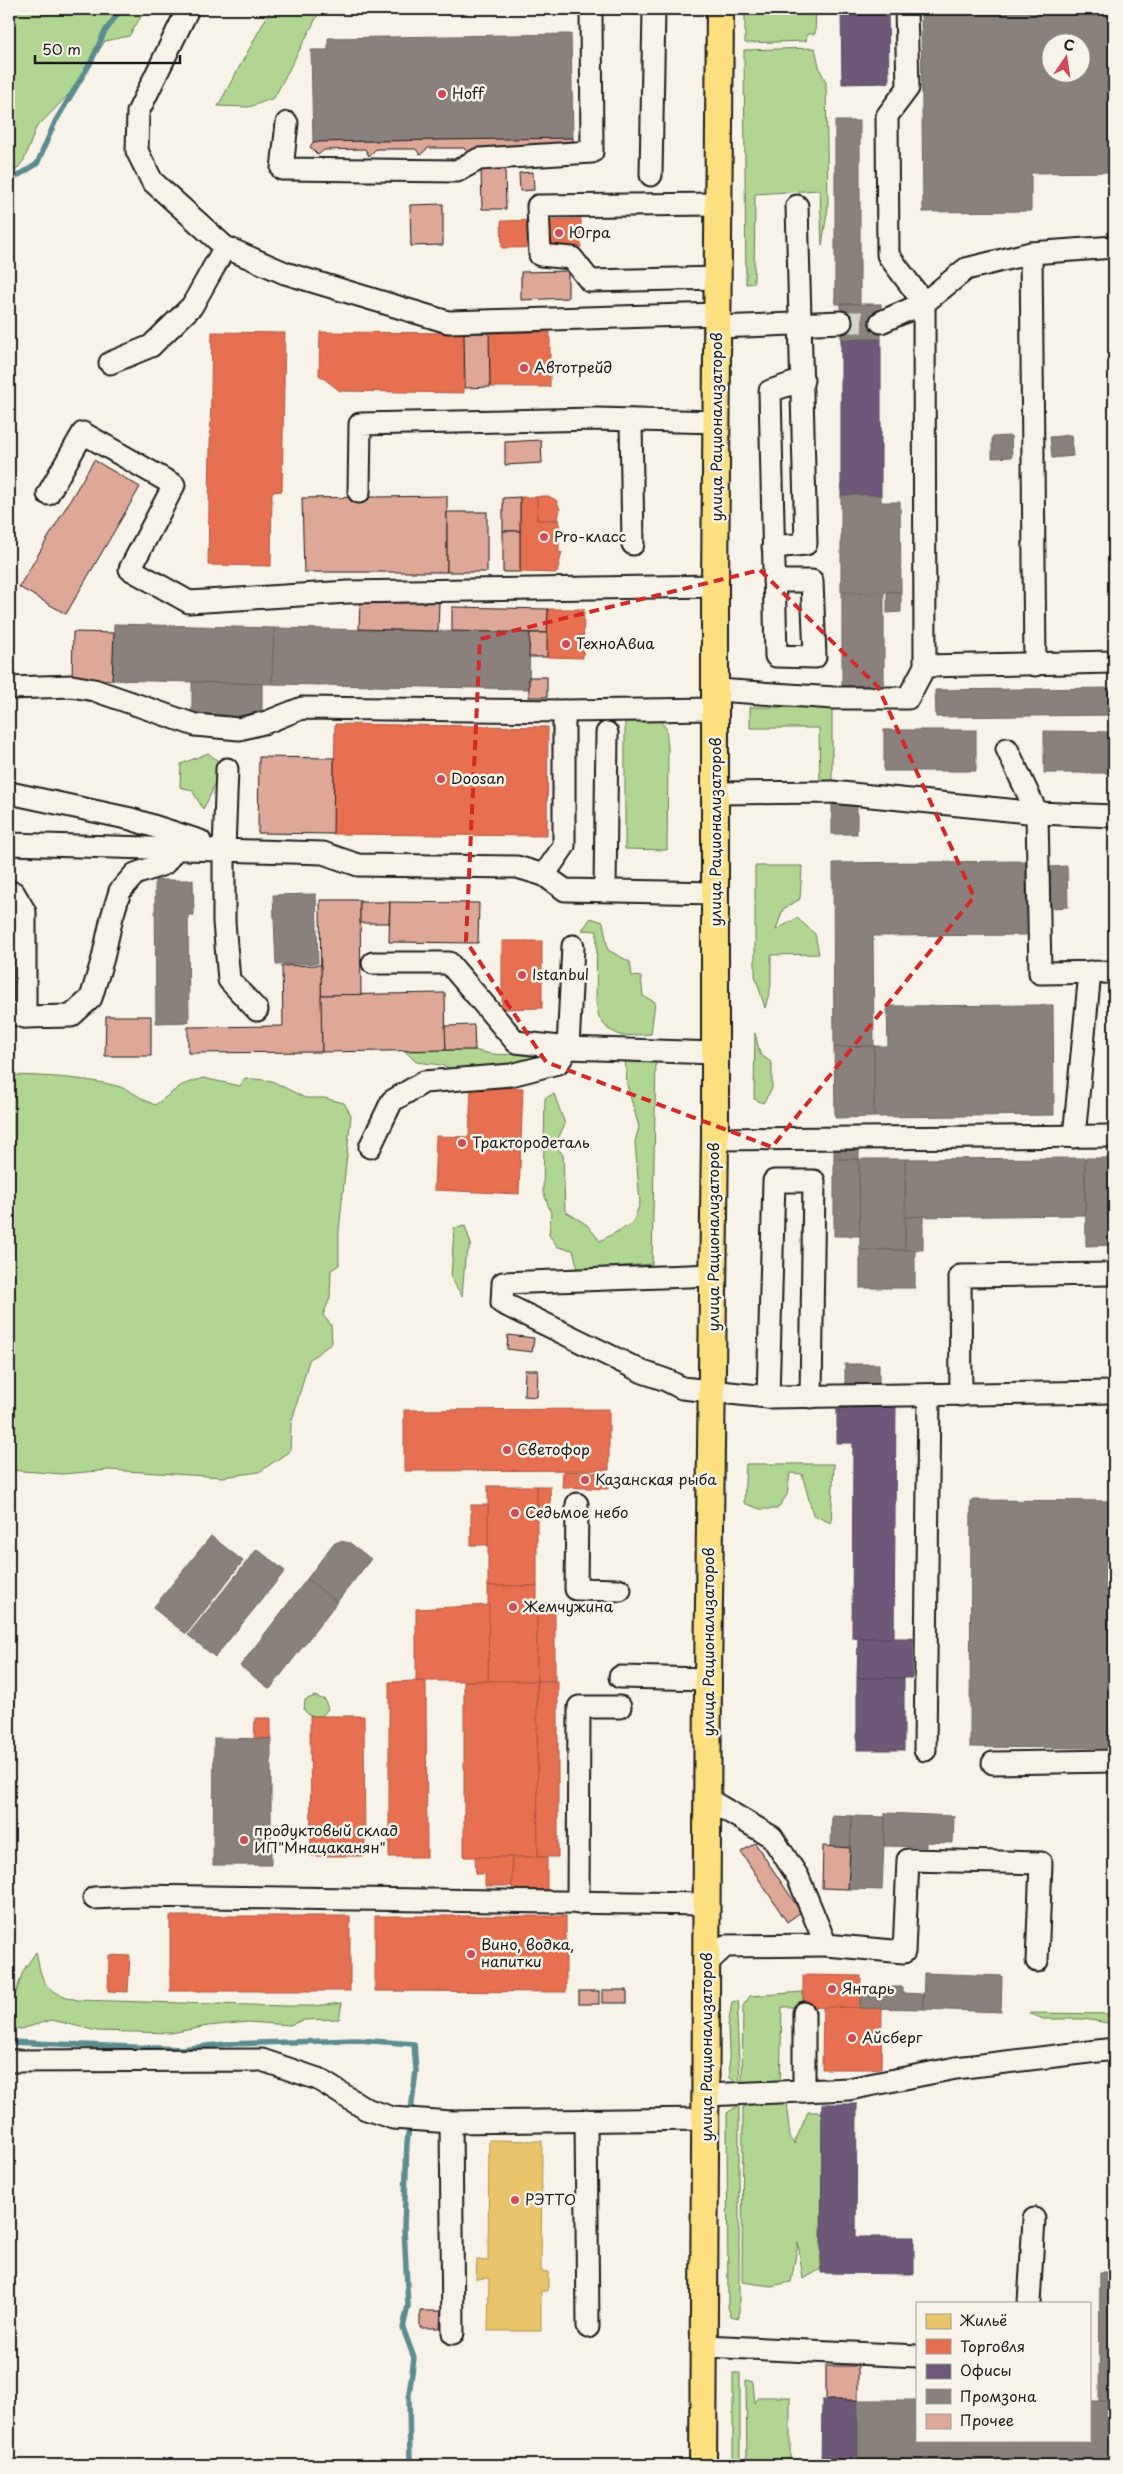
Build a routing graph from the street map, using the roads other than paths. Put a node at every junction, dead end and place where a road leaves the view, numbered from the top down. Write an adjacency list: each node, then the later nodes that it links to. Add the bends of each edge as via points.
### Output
1 (188, 9): 11 (lane, via 138,112 137,152 152,181)
2 (591, 9): 6 (lane, via 592,152 478,159 457,171 282,169)
3 (654, 9): 7 (lane)
4 (720, 9): 8 (main road, улица Рационализаторов)
5 (906, 9): 14 (lane, via 908,88 887,116 888,255)
6 (287, 123)
7 (651, 175)
8 (719, 204): 13 (main road, улица Рационализаторов); 13 (lane, via 538,206 540,255 572,258 590,281)
9 (797, 206): 18 (lane)
10 (1114, 247): 12 (lane)
11 (225, 248): 15 (lane, via 284,273 448,322); 19 (lane, via 192,306 150,346)
12 (1031, 253): 14 (lane, via 966,269); 30 (lane)
13 (719, 278): 15 (main road, улица Рационализаторов)
14 (924, 303): 17 (lane); 31 (lane)
15 (718, 321): 18 (lane); 22 (main road, улица Рационализаторов)
16 (840, 322): 18 (lane)
17 (881, 322)
18 (802, 324): 20 (lane)
19 (110, 363)
20 (803, 380): 26 (lane, via 770,391); 26 (lane, via 806,544)
21 (631, 420): 22 (lane); 23 (lane, via 360,424); 25 (lane)
22 (718, 422): 28 (main road, улица Рационализаторов)
23 (359, 492)
24 (48, 494): 28 (lane, via 83,433 174,485 130,569 189,602 348,592)
25 (633, 544)
26 (773, 547): 27 (lane)
27 (774, 580)
28 (716, 586): 33 (main road, улица Рационализаторов)
29 (1114, 662): 30 (lane)
30 (1036, 665): 31 (lane)
31 (925, 666): 33 (lane, via 908,698)
32 (9, 688): 34 (lane, via 72,686 94,690 195,725 239,729 302,708)
33 (717, 700): 34 (lane); 38 (main road, улица Рационализаторов)
34 (564, 711): 45 (lane, via 564,846)
35 (607, 733): 46 (lane)
36 (1007, 749): 40 (lane)
37 (227, 768): 44 (lane)
38 (716, 793): 40 (lane, via 832,792); 48 (main road, улица Рационализаторов)
39 (10, 794): 44 (lane, via 131,819)
40 (1037, 812): 41 (lane); 51 (lane, via 1040,973)
41 (1114, 816)
42 (9, 844): 43 (lane)
43 (177, 848): 44 (lane); 54 (lane, via 164,864 135,874 120,891 91,998 71,1016)
44 (224, 849): 45 (lane, via 323,853 358,865 517,867); 53 (lane, via 224,922 229,980)
45 (544, 875): 46 (lane, via 565,890)
46 (605, 889): 48 (lane)
47 (9, 893): 54 (lane, via 14,893 25,912)
48 (716, 893): 56 (main road, улица Рационализаторов)
49 (573, 946): 55 (lane)
50 (373, 963): 55 (lane, via 449,962 516,1042)
51 (1090, 972): 52 (lane); 58 (lane)
52 (1114, 972)
53 (257, 1010)
54 (17, 1015)
55 (568, 1048): 56 (lane); 60 (lane, via 558,1063 511,1075 424,1082 392,1101)
56 (715, 1053): 59 (main road, улица Рационализаторов)
57 (1114, 1136): 58 (lane)
58 (1074, 1137): 59 (lane)
59 (715, 1139): 62 (main road, улица Рационализаторов)
60 (370, 1147)
61 (1114, 1274): 66 (lane, via 960,1276)
62 (714, 1275): 64 (main road, улица Рационализаторов); 64 (lane, via 503,1283 502,1303 643,1372 682,1388)
63 (1114, 1392): 66 (lane)
64 (712, 1393): 67 (lane); 72 (main road, улица Рационализаторов)
65 (930, 1395): 66 (lane); 68 (lane); 74 (lane)
66 (961, 1395)
67 (768, 1397): 68 (lane); 68 (lane, via 774,1181 814,1181)
68 (811, 1397)
69 (577, 1504): 70 (lane, via 576,1590)
70 (620, 1590)
71 (620, 1677): 72 (lane)
72 (708, 1678): 77 (main road, улица Рационализаторов)
73 (620, 1706): 79 (lane, via 579,1707)
74 (925, 1750)
75 (1114, 1761): 76 (lane)
76 (993, 1763)
77 (709, 1800): 80 (main road, улица Рационализаторов); 81 (lane, via 772,1837 798,1877)
78 (94, 1898): 79 (lane)
79 (578, 1903): 80 (lane)
80 (708, 1904): 83 (main road, улица Рационализаторов)
81 (826, 1945): 82 (lane, via 904,1952 908,1860 1041,1864); 83 (lane, via 725,1946)
82 (1037, 1961)
83 (707, 1963): 90 (main road, улица Рационализаторов)
84 (804, 2013): 89 (lane)
85 (1114, 2049): 86 (lane)
86 (1078, 2054): 88 (lane); 89 (lane, via 956,2068 849,2089)
87 (9, 2061): 92 (lane, via 262,2060 318,2079 366,2109 393,2118)
88 (1114, 2063)
89 (804, 2091): 90 (lane)
90 (706, 2107): 91 (lane); 97 (main road, улица Рационализаторов)
91 (586, 2120): 92 (lane); 95 (lane)
92 (451, 2122): 96 (lane)
93 (1034, 2219): 94 (lane)
94 (1029, 2302)
95 (588, 2327)
96 (452, 2333)
97 (704, 2346): 98 (lane); 99 (main road, улица Рационализаторов)
98 (916, 2356)
99 (704, 2465)

